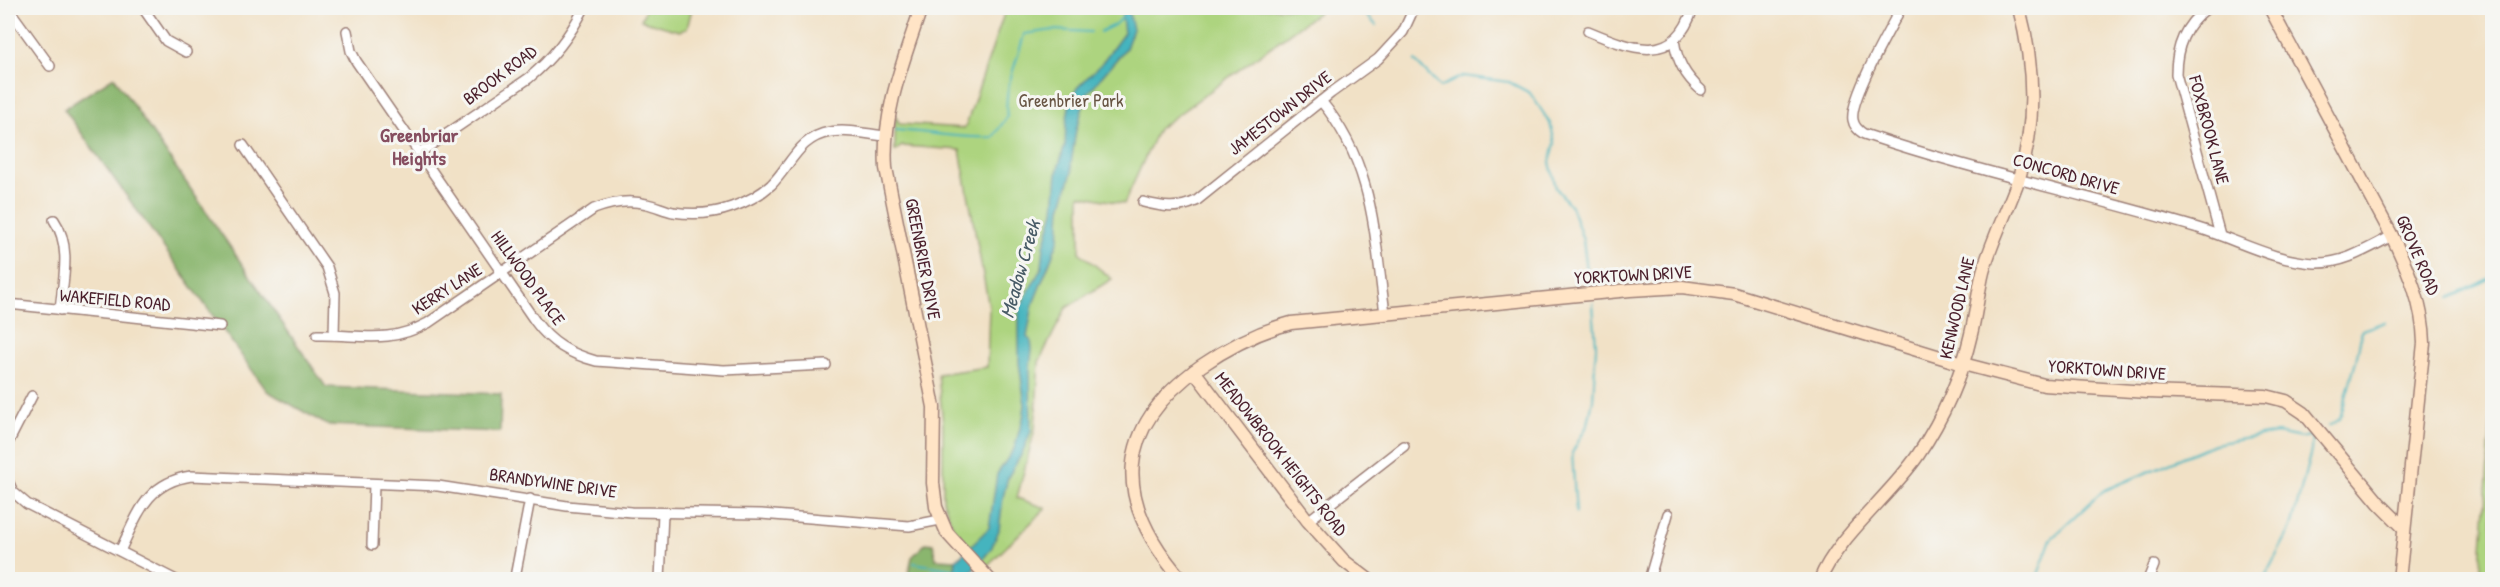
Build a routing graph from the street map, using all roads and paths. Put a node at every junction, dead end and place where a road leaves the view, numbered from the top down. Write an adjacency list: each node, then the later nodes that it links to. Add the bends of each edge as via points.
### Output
1 (8, 8): 15 (street)
2 (143, 8): 14 (street, via 166,41)
3 (584, 8): 22 (street, BROOK ROAD, via 572,32 544,66)
4 (921, 8): 20 (street, GREENBRIER DRIVE, via 891,102)
5 (1414, 8): 18 (street, JAMESTOWN DRIVE, via 1403,32 1387,51)
6 (1693, 8): 13 (street, via 1686,26)
7 (1901, 8): 23 (street, CONCORD DRIVE, via 1857,98 1852,113 1856,126 1864,134 1882,140)
8 (2019, 8): 23 (street, KENWOOD LANE, via 2032,89 2029,136)
9 (2207, 8): 26 (street, FOXBROOK LANE, via 2194,18 2180,41 2176,74)
10 (2270, 8): 27 (street, GROVE ROAD)
11 (347, 31): 22 (street, HILLWOOD PLACE, via 356,61)
12 (1588, 31): 13 (street, via 1635,48 1655,48)
13 (1674, 40): 16 (street, via 1680,63)
14 (186, 52)
15 (50, 66)
16 (1701, 90)
17 (8, 98): 19 (street)
18 (1321, 101): 24 (street, JAMESTOWN DRIVE, via 1196,201 1168,208); 31 (street, via 1348,142 1366,188 1376,232)
19 (8, 112)
20 (885, 136): 28 (street, KERRY LANE, via 842,131 813,138 799,148 779,176 759,194 716,212 686,214 627,201 605,205); 46 (street, GREENBRIER DRIVE, via 886,168 934,407 934,494)
21 (243, 145): 34 (street, via 327,267 335,293)
22 (419, 153): 28 (street, HILLWOOD PLACE)
23 (2019, 178): 26 (street, CONCORD DRIVE); 35 (street, KENWOOD LANE, via 1989,253)
24 (1143, 202)
25 (54, 220): 30 (street, via 61,229 65,248)
26 (2220, 235): 27 (street, CONCORD DRIVE, via 2274,256 2319,263 2347,258)
27 (2392, 236): 48 (street, GROVE ROAD, via 2416,289 2424,325)
28 (502, 272): 34 (street, KERRY LANE, via 415,330 384,338); 36 (street, HILLWOOD PLACE, via 541,330 560,346 583,357 693,369)
29 (8, 304): 30 (street, WAKEFIELD ROAD)
30 (60, 310): 32 (street, WAKEFIELD ROAD)
31 (1385, 314): 35 (street, YORKTOWN DRIVE, via 1682,287 1762,301); 37 (street, YORKTOWN DRIVE, via 1291,323 1269,329 1230,346)
32 (220, 326)
33 (317, 335): 34 (street, KERRY LANE)
34 (334, 335)
35 (1963, 364): 48 (street, YORKTOWN DRIVE, via 2044,385 2266,396 2286,401 2304,413); 59 (street, KENWOOD LANE, via 1944,412 1918,454 1845,541)
36 (826, 365)
37 (1194, 371): 47 (street, MEADOWBROOK HEIGHTS ROAD); 56 (street, YORKTOWN DRIVE, via 1152,413 1140,434 1133,466 1134,496 1144,524)
38 (32, 396): 39 (street)
39 (8, 442)
40 (1404, 446): 47 (street)
41 (8, 481): 50 (street, via 13,492 27,504)
42 (374, 484): 43 (street, BRANDYWINE DRIVE, via 450,487); 49 (street); 50 (street, BRANDYWINE DRIVE, via 180,478 160,487 145,501)
43 (530, 499): 44 (street, BRANDYWINE DRIVE, via 595,509); 52 (street)
44 (663, 513): 46 (street, BRANDYWINE DRIVE, via 761,514 909,526); 54 (street)
45 (1668, 514): 58 (street)
46 (940, 520): 55 (street, via 950,537)
47 (1308, 521): 57 (street, MEADOWBROOK HEIGHTS ROAD, via 1344,561)
48 (2404, 528): 61 (street, GROVE ROAD)
49 (372, 545)
50 (120, 551): 53 (street)
51 (2154, 565): 60 (street)
52 (515, 577)
53 (176, 579)
54 (660, 579)
55 (990, 579)
56 (1182, 579)
57 (1369, 579)
58 (1649, 579)
59 (1820, 579)
60 (2148, 579)
61 (2399, 579)

